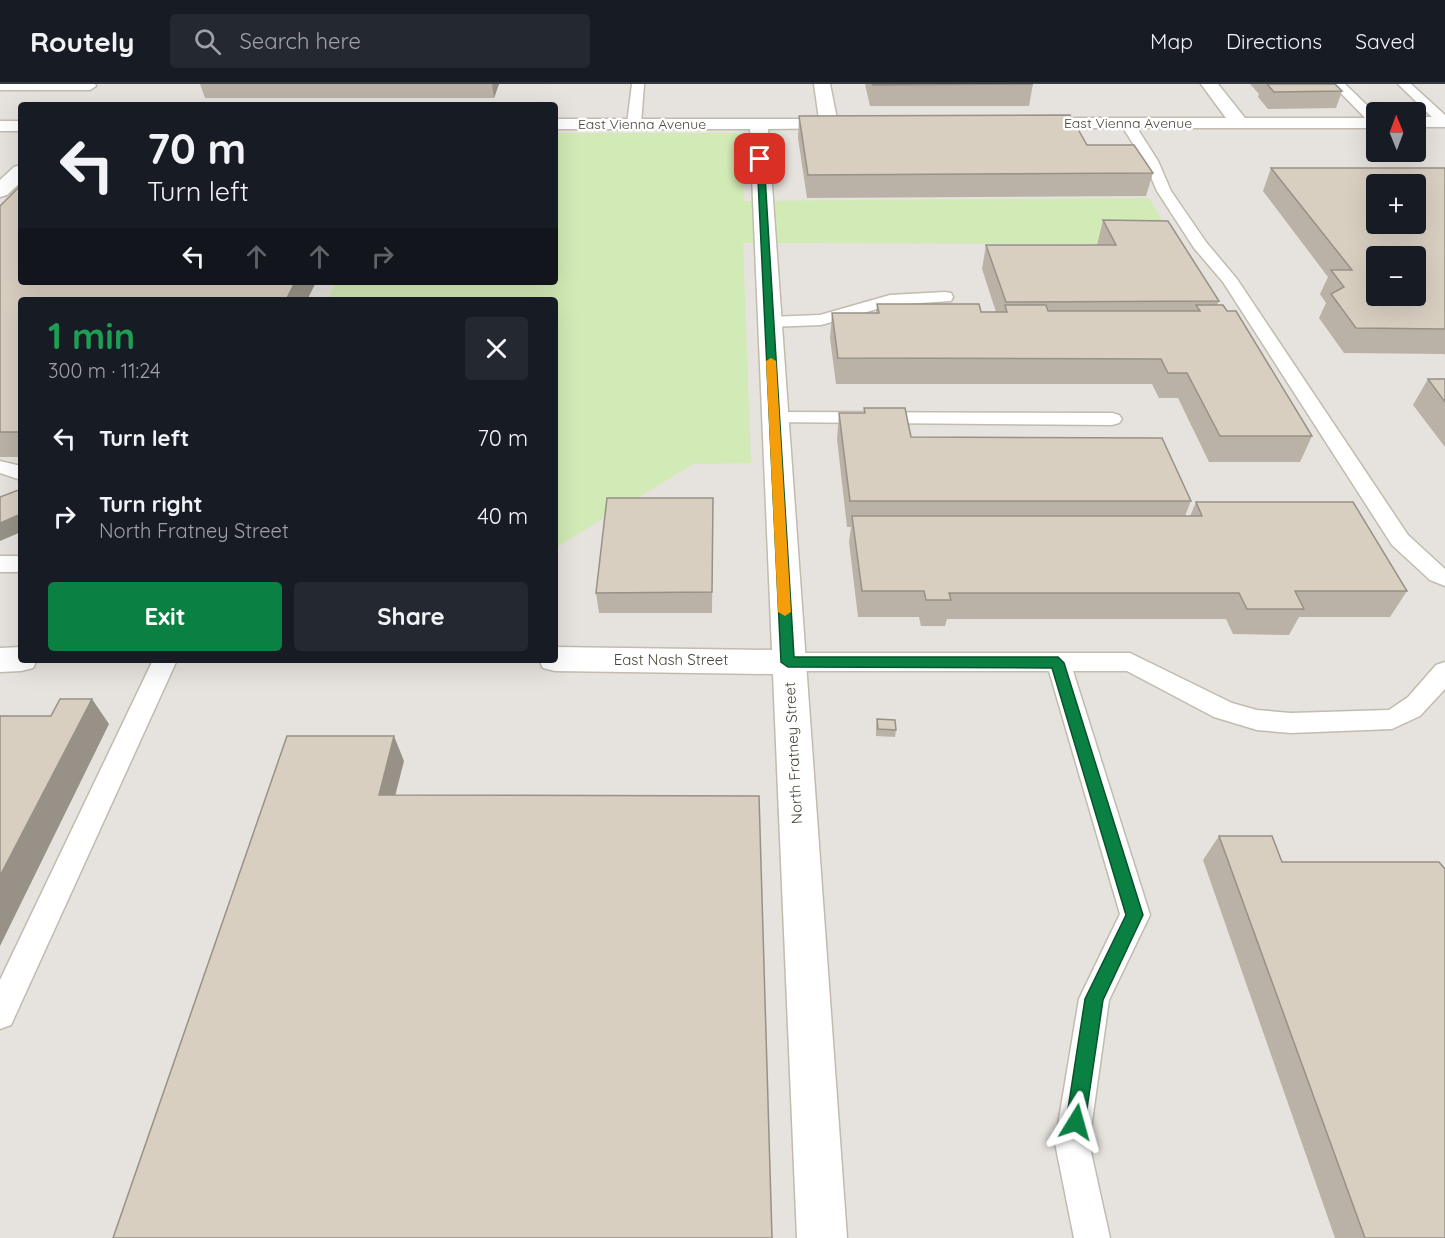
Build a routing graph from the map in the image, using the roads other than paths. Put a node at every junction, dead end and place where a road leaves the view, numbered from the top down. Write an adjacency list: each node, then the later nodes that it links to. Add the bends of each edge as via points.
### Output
1 (638, 84): 17 (lane)
2 (822, 84): 19 (street)
3 (1209, 84): 14 (street)
4 (1338, 84): 9 (lane)
5 (1404, 84): 11 (lane)
6 (91, 85): 7 (lane); 8 (lane)
7 (0, 86)
8 (75, 99)
9 (1366, 111)
10 (1366, 122): 14 (street, East Vienna Avenue)
11 (1445, 122): 15 (street)
12 (1013, 123): 13 (street, East Vienna Avenue)
13 (1127, 123): 14 (street, East Vienna Avenue); 31 (lane, via 1151,160 1164,191 1200,245 1229,279 1400,540)
14 (1240, 123)
15 (1426, 123)
16 (558, 124): 17 (street, East Vienna Avenue)
17 (634, 124): 18 (street, East Vienna Avenue)
18 (759, 124): 19 (street, East Vienna Avenue); 26 (street, North Fratney Street)
19 (829, 124): 20 (street, East Vienna Avenue)
20 (864, 124)
21 (0, 126): 22 (street)
22 (18, 126)
23 (18, 174): 24 (street)
24 (0, 191)
25 (945, 297): 26 (lane, via 890,300 821,320)
26 (769, 322): 27 (street, North Fratney Street)
27 (774, 418): 28 (lane); 35 (street, North Fratney Street)
28 (1112, 419)
29 (0, 564): 30 (lane)
30 (18, 564)
31 (1445, 578)
32 (558, 659): 35 (street, East Nash Street)
33 (0, 660): 34 (street)
34 (18, 660)
35 (788, 662): 37 (lane); 40 (street, North Fratney Street)
36 (164, 663): 39 (lane)
37 (1058, 663): 38 (lane, via 1130,662 1225,711 1269,723 1309,725 1394,719 1422,701); 41 (lane, via 1135,915 1094,999 1072,1143)
38 (1445, 671)
39 (0, 1014)
40 (822, 1238)
41 (1092, 1238)

